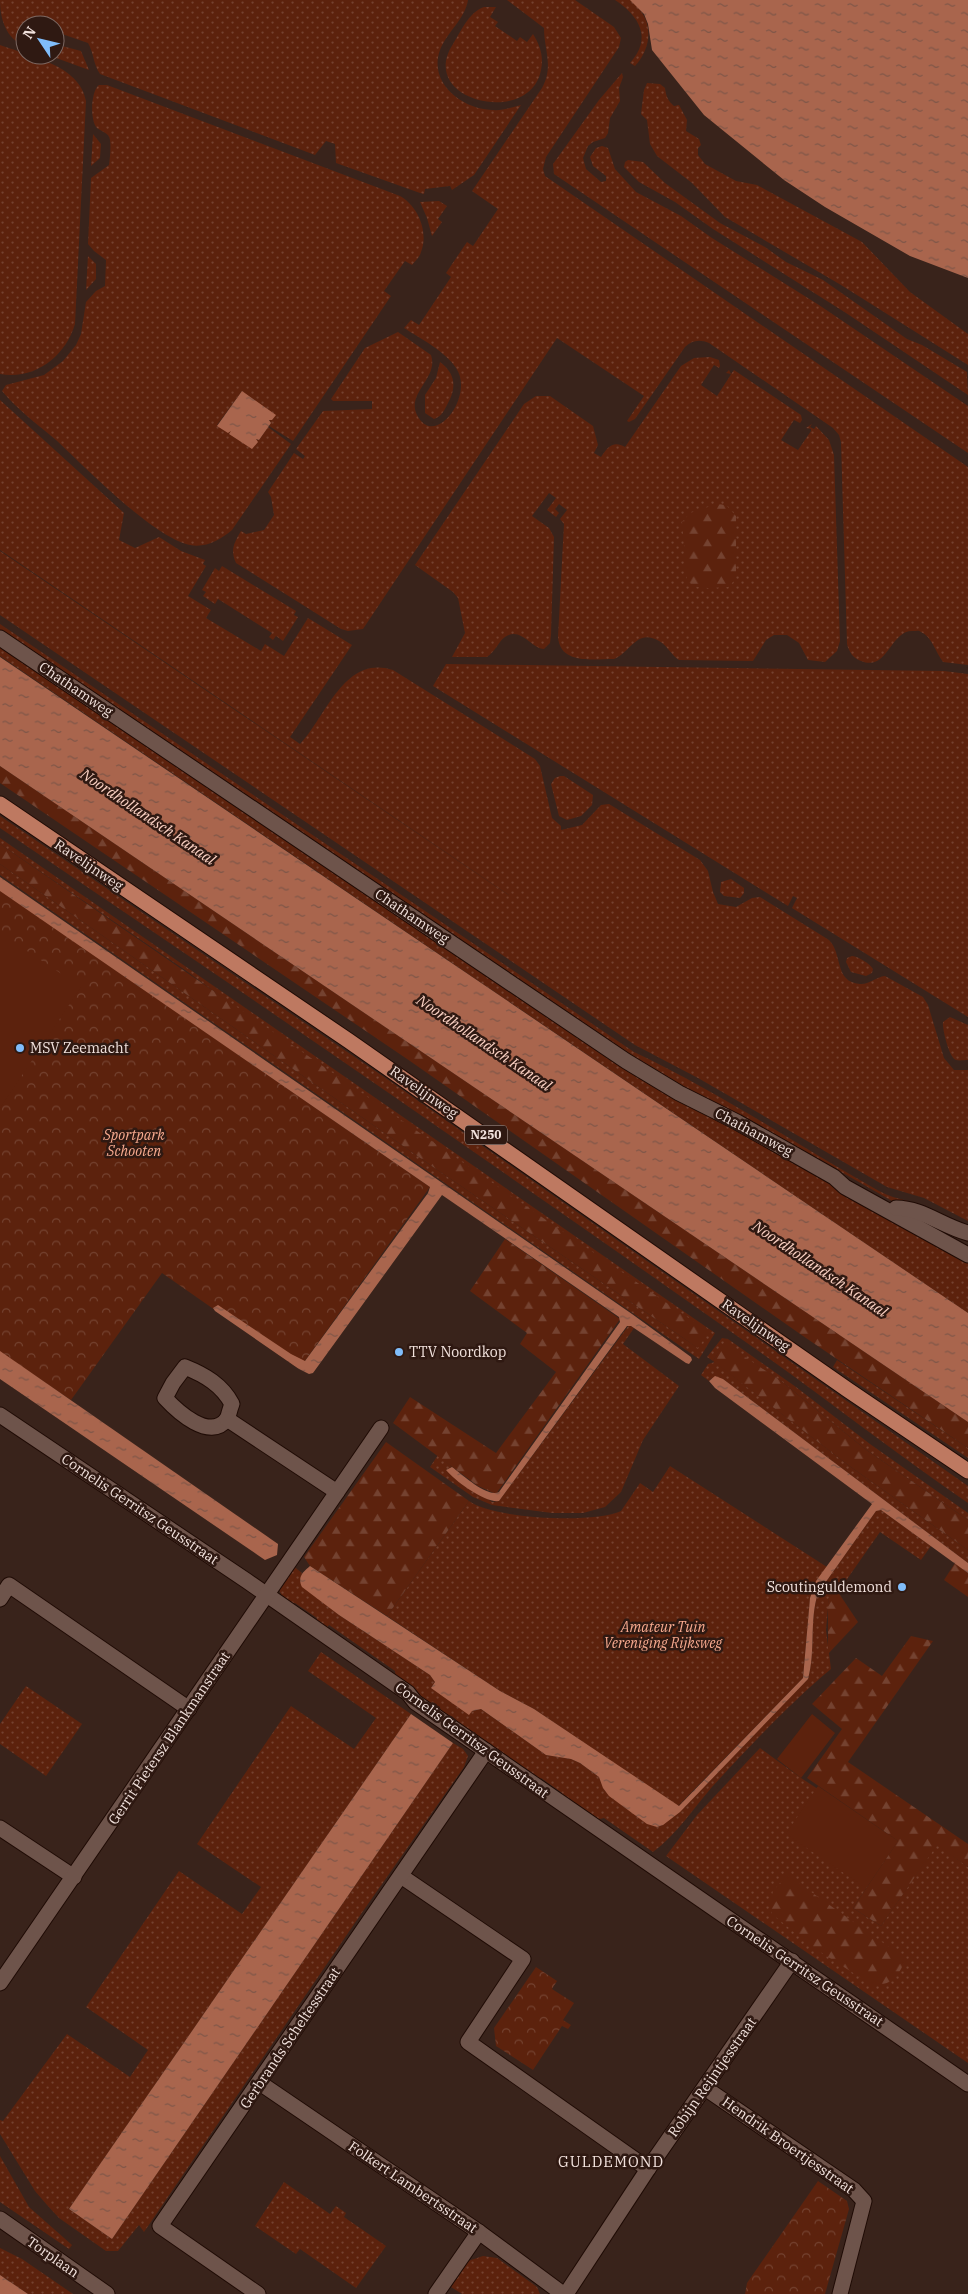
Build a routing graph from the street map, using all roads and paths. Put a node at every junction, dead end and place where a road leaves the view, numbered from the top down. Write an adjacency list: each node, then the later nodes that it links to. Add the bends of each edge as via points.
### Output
1 (0, 638): 3 (street, Chathamweg, via 626,1061)
2 (0, 804): 11 (main road, Ravelijnweg / N250, via 349,1041)
3 (834, 1177): 4 (street, Chathamweg, via 848,1181); 7 (street, Chathamweg)
4 (896, 1208): 5 (street, Chathamweg, via 916,1210); 6 (street, Chathamweg, via 942,1234)
5 (968, 1234)
6 (968, 1244)
7 (968, 1255)
8 (0, 1415): 13 (street, Cornelis Gerritsz Geusstraat)
9 (227, 1419): 9 (street, via 232,1404 225,1391 200,1373 185,1367 165,1398 200,1425 215,1427); 12 (street)
10 (381, 1428): 12 (street, Gerrit Pietersz Blankmanstraat)
11 (968, 1471)
12 (337, 1492): 13 (street, Gerrit Pietersz Blankmanstraat)
13 (267, 1595): 15 (street, Gerrit Pietersz Blankmanstraat); 16 (street, Cornelis Gerritsz Geusstraat)
14 (0, 1599): 15 (street, via 10,1585)
15 (189, 1709): 19 (street, Gerrit Pietersz Blankmanstraat)
16 (486, 1751): 18 (street, Gerbrands Scheltesstraat); 20 (street, Cornelis Gerritsz Geusstraat)
17 (4, 1831): 19 (street)
18 (401, 1876): 22 (street, Gerbrands Scheltesstraat); 25 (street, via 523,1959 468,2042)
19 (74, 1877): 21 (street, Gerrit Pietersz Blankmanstraat)
20 (792, 1961): 23 (street, Cornelis Gerritsz Geusstraat); 24 (street, Robijn Reijntjesstraat)
21 (0, 1983)
22 (260, 2083): 27 (street, Folkert Lambertsstraat); 29 (street, Gerbrands Scheltesstraat, via 160,2226)
23 (968, 2084)
24 (705, 2088): 25 (street, Robijn Reijntjesstraat); 32 (street, Hendrik Broertjesstraat, via 854,2190 864,2201)
25 (648, 2169): 31 (street, Robijn Reijntjesstraat)
26 (0, 2219): 28 (street, Torplaan)
27 (479, 2232): 30 (street); 31 (street, Folkert Lambertsstraat)
28 (107, 2294)
29 (258, 2294)
30 (436, 2294)
31 (564, 2294)
32 (840, 2294)

